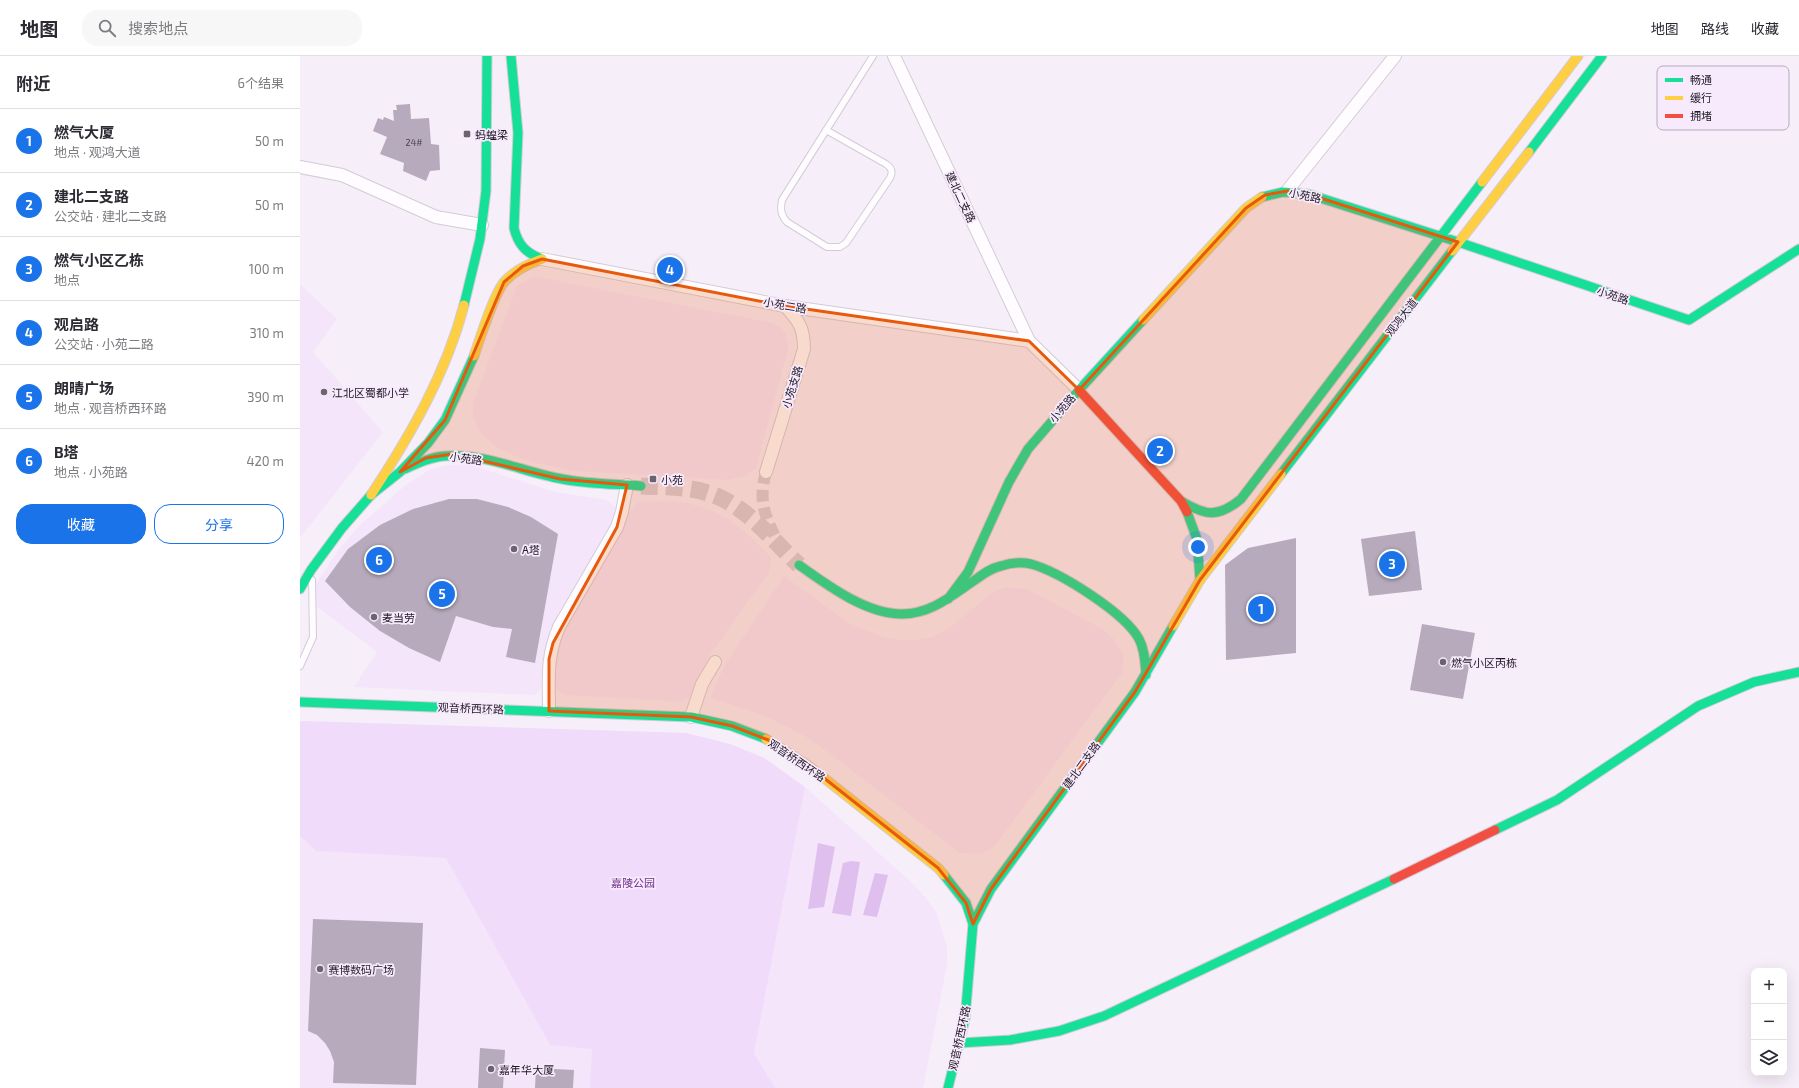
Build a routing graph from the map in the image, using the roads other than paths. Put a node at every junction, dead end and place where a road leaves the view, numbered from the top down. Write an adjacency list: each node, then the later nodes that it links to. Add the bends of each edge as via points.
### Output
1 (486, 56): 13 (main road, via 486,191)
2 (511, 56): 10 (main road)
3 (520, 56): 10 (main road)
4 (873, 56): 9 (lane)
5 (894, 56): 19 (street, 建北二支路)
6 (1395, 56): 12 (street)
7 (1578, 56): 14 (main road, 观鸿大道)
8 (1602, 56): 15 (main road, 观鸿大道)
9 (826, 130): 9 (lane, via 782,200 780,209 782,216 794,226 828,247 840,247 846,243 892,173 886,164)
10 (518, 133): 17 (main road, via 514,228 522,248 530,255)
11 (300, 167): 13 (street, via 342,174 436,217)
12 (1287, 191): 14 (main road, 小苑路, via 1308,194); 20 (main road, 小苑路, via 1265,195 1246,208)
13 (482, 225): 25 (main road, via 468,290 446,362 404,445)
14 (1440, 238): 15 (main road, 小苑路); 26 (main road, 观鸿大道, via 1241,499 1231,508 1209,514)
15 (1458, 242): 16 (main road, 小苑路, via 1689,320); 29 (main road, 观鸿大道)
16 (1799, 249)
17 (542, 259): 18 (street, 小苑二路); 21 (main road, via 523,266 504,282 466,376 444,420 428,443)
18 (785, 306): 19 (street, 小苑二路); 22 (street, 小苑支路, via 802,328 804,349)
19 (1029, 342): 20 (street, 建北二支路)
20 (1079, 390): 26 (main road, 建北二支路); 31 (main road, 小苑路, via 1028,449 1009,482 968,572)
21 (400, 472): 23 (main road, 小苑路, via 426,458 453,454 560,479); 25 (main road, 小苑路)
22 (766, 472)
23 (627, 485): 24 (main road, 小苑路); 37 (street, via 617,527 553,643 549,659)
24 (641, 486)
25 (371, 495): 28 (main road, 小苑路, via 342,528)
26 (1181, 501): 29 (main road, 建北二支路, via 1197,530)
27 (799, 565): 31 (main road, 小苑路, via 855,601 899,614 924,612)
28 (311, 570): 30 (main road, 小苑路); 33 (lane, via 313,637)
29 (1200, 580): 35 (main road, 建北二支路)
30 (300, 589)
31 (948, 599): 35 (main road, 小苑路, via 984,574 1004,565 1030,564 1042,568 1114,612 1128,624 1143,650)
32 (715, 662): 38 (street, via 702,684)
33 (300, 666)
34 (1799, 672): 40 (main road, via 1754,682 1698,706 1557,800 1331,910 1104,1016 1059,1030 1017,1039)
35 (1146, 675): 39 (main road, 建北二支路, via 991,888)
36 (300, 702): 37 (main road, 观音桥西环路)
37 (549, 711): 38 (main road, 观音桥西环路)
38 (691, 717): 39 (main road, 观音桥西环路, via 732,726 770,741 810,767 938,868 954,884 966,903)
39 (973, 924): 40 (main road, 观音桥西环路, via 965,1019)
40 (959, 1043): 41 (main road, 观音桥西环路)
41 (948, 1088)

